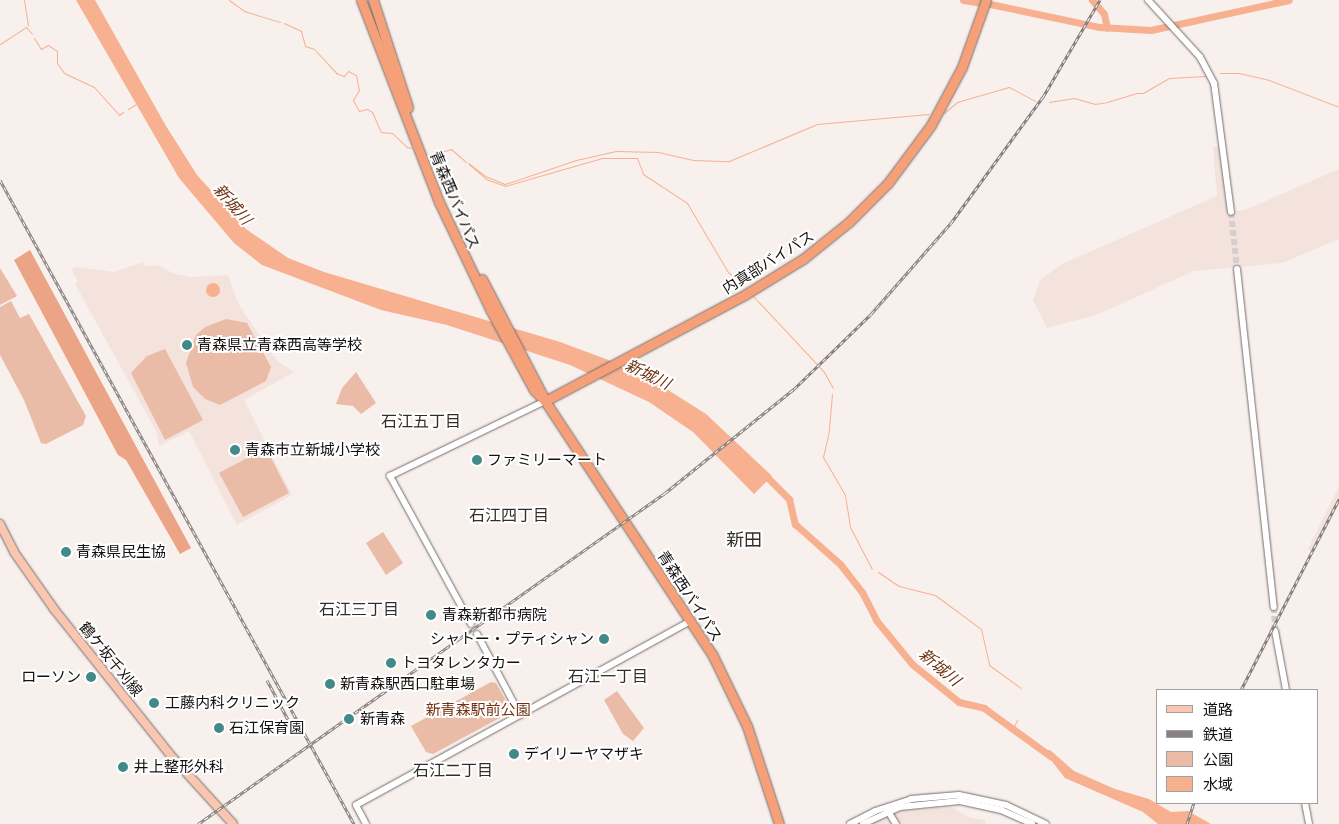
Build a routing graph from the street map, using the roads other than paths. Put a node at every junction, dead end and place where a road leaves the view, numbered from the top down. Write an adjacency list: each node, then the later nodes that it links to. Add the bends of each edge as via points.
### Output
1 (354, 0): 7 (highway)
2 (361, 0): 7 (highway, 青森西バイパス)
3 (367, 0): 8 (highway, 青森西バイパス)
4 (373, 0): 8 (highway)
5 (986, 0): 12 (highway, 内真部バイパス, via 971,47 946,100 919,143 869,203 827,241 791,267)
6 (1148, 0): 9 (street, via 1200,58 1214,83)
7 (397, 94): 11 (highway, 青森西バイパス, via 439,202)
8 (408, 107): 11 (highway, 青森西バイパス, via 447,205)
9 (1231, 212)
10 (1237, 269): 14 (street)
11 (498, 318): 12 (highway, 青森西バイパス)
12 (545, 401): 15 (highway, 青森西バイパス); 16 (street, via 390,476)
13 (0, 524): 23 (main road, 鶴ケ坂千刈線, via 14,552 54,609 173,758)
14 (1274, 608)
15 (692, 621): 20 (street); 25 (highway, 青森西バイパス, via 747,726)
16 (471, 624)
17 (1275, 631): 19 (street)
18 (477, 634): 20 (street)
19 (1286, 689)
20 (520, 715): 24 (street, via 356,805)
21 (1304, 804): 31 (street)
22 (887, 809): 26 (street); 27 (street); 28 (street); 29 (street, via 960,801 1001,810); 30 (street, via 928,796 978,797 1006,805)
23 (233, 824)
24 (366, 824)
25 (779, 824)
26 (850, 824)
27 (863, 824)
28 (896, 824)
29 (1032, 824)
30 (1046, 824)
31 (1309, 824)

